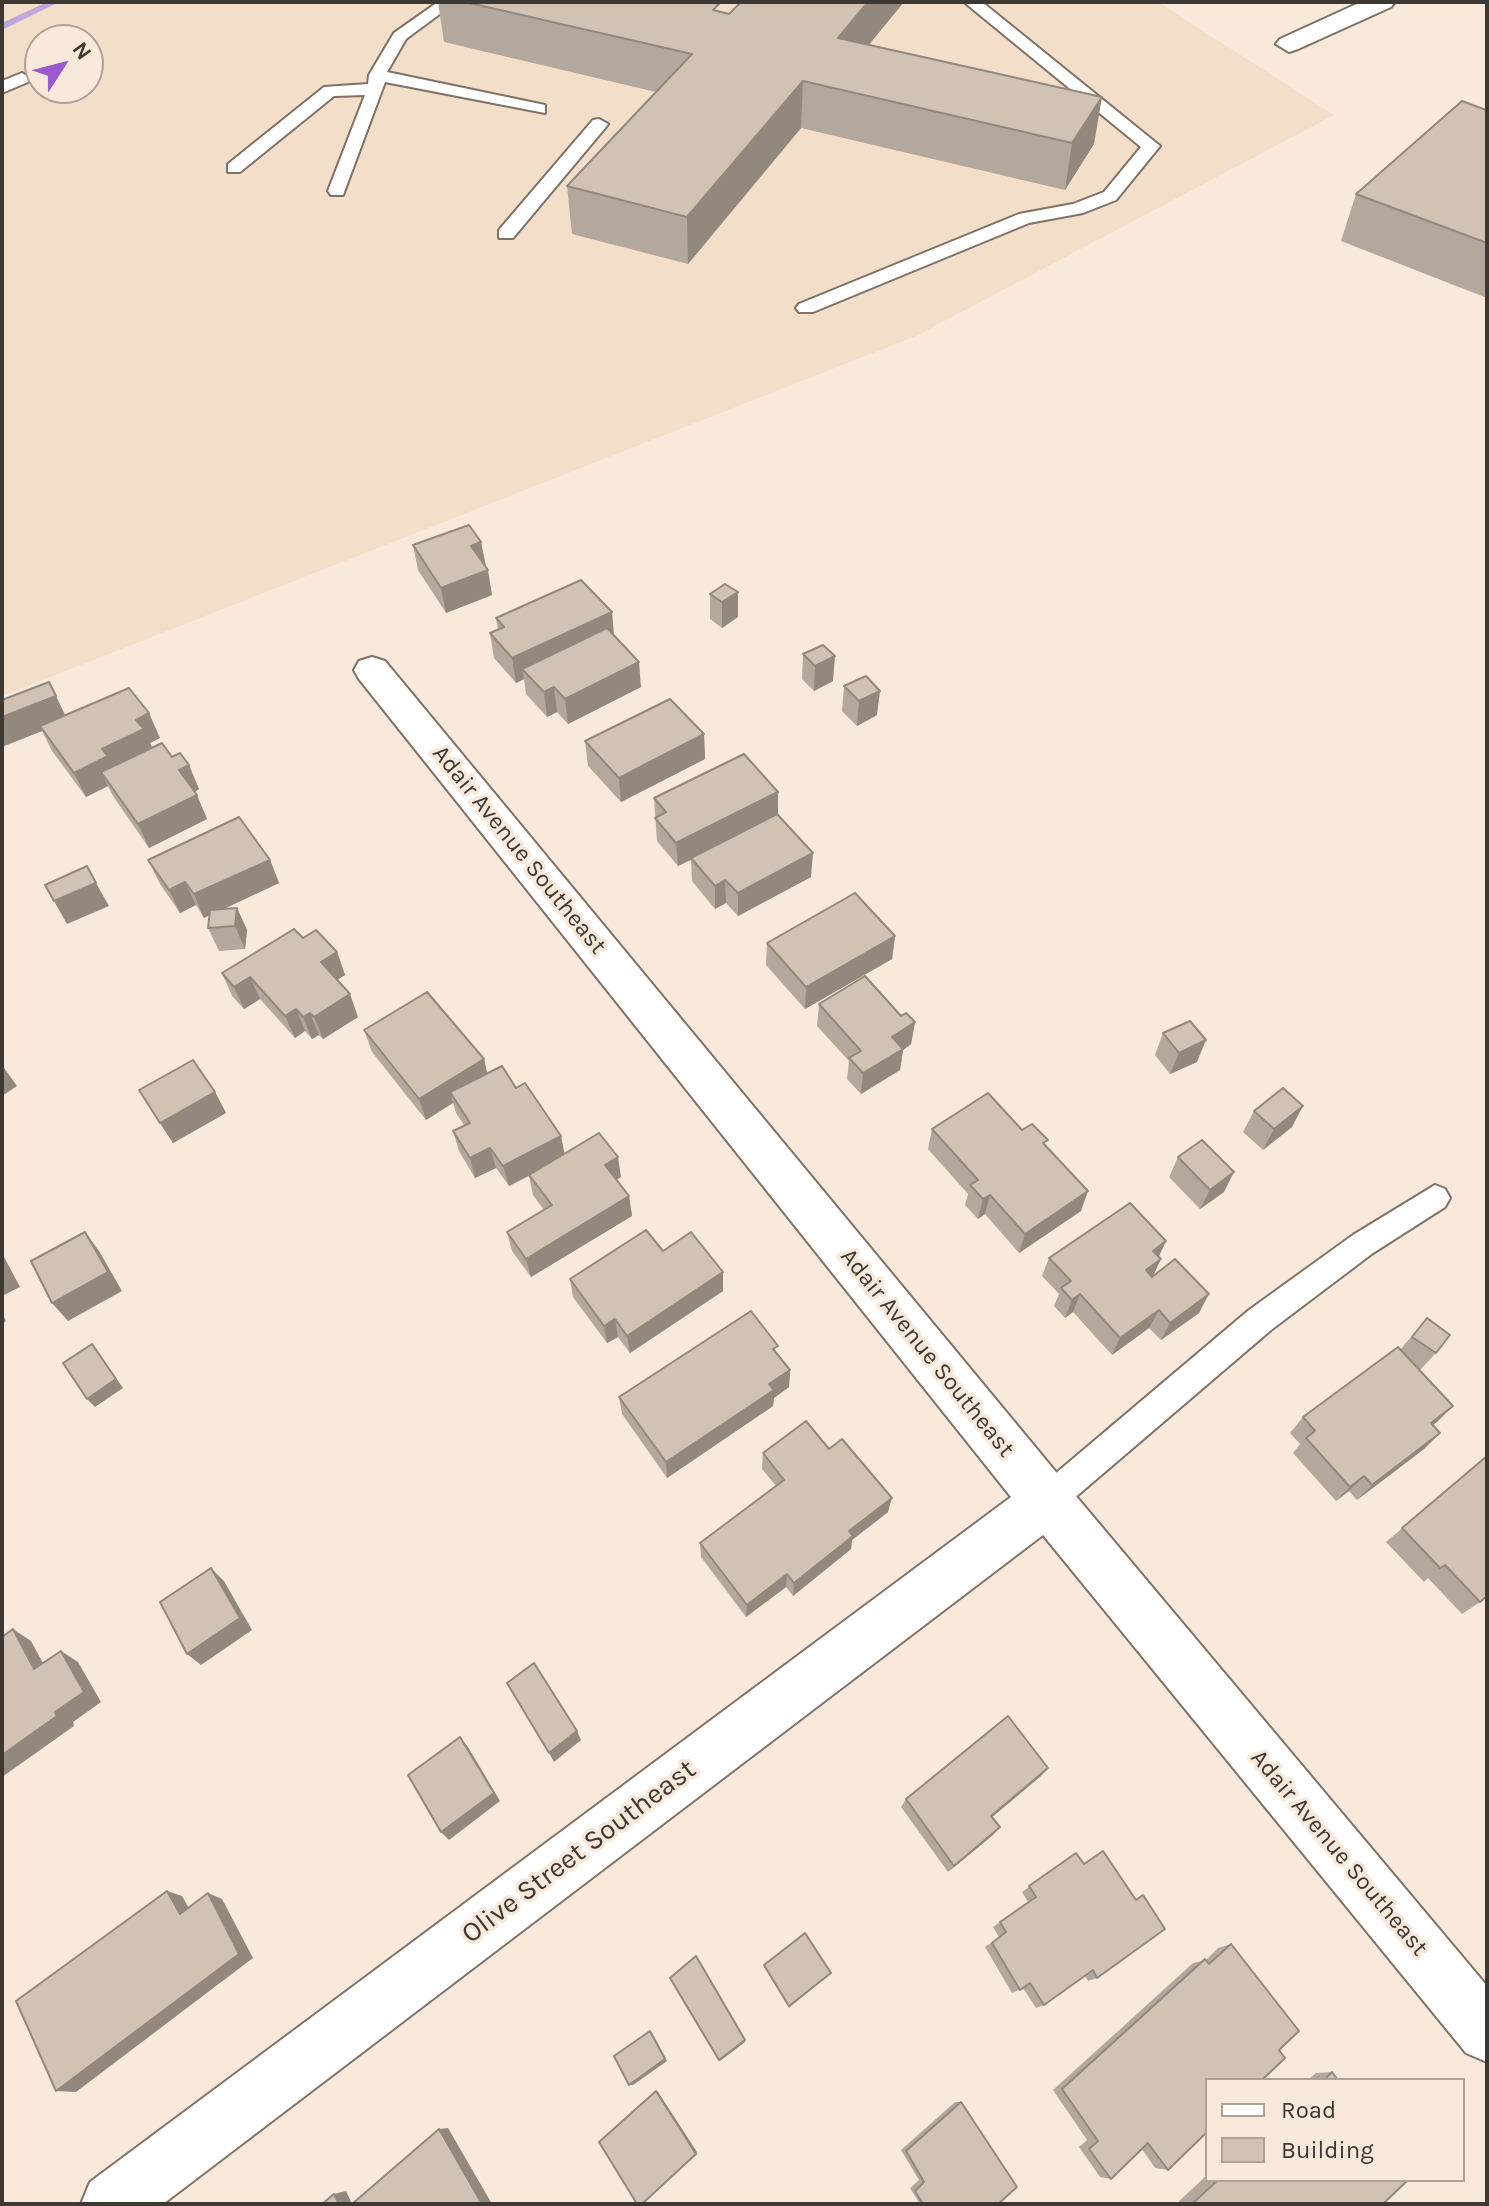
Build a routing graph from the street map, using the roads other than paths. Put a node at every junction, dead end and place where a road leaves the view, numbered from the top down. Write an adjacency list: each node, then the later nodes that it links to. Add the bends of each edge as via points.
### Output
1 (448, 2): 6 (lane, via 400,36)
2 (972, 2): 13 (lane, via 1151,146 1110,196 1077,209 1025,218)
3 (1382, 2): 4 (street)
4 (1289, 44)
5 (22, 78): 7 (lane)
6 (377, 82): 8 (lane); 10 (lane, via 330,91); 11 (lane)
7 (2, 88)
8 (539, 109)
9 (599, 124): 12 (lane)
10 (234, 168)
11 (337, 191)
12 (506, 234)
13 (806, 308)
14 (372, 670): 16 (street, Adair Avenue Southeast)
15 (1435, 1198): 16 (lane, via 1260,1320)
16 (1047, 1501): 17 (street, Adair Avenue Southeast); 18 (street, Olive Street Southeast)
17 (1487, 2032)
18 (112, 2204)

